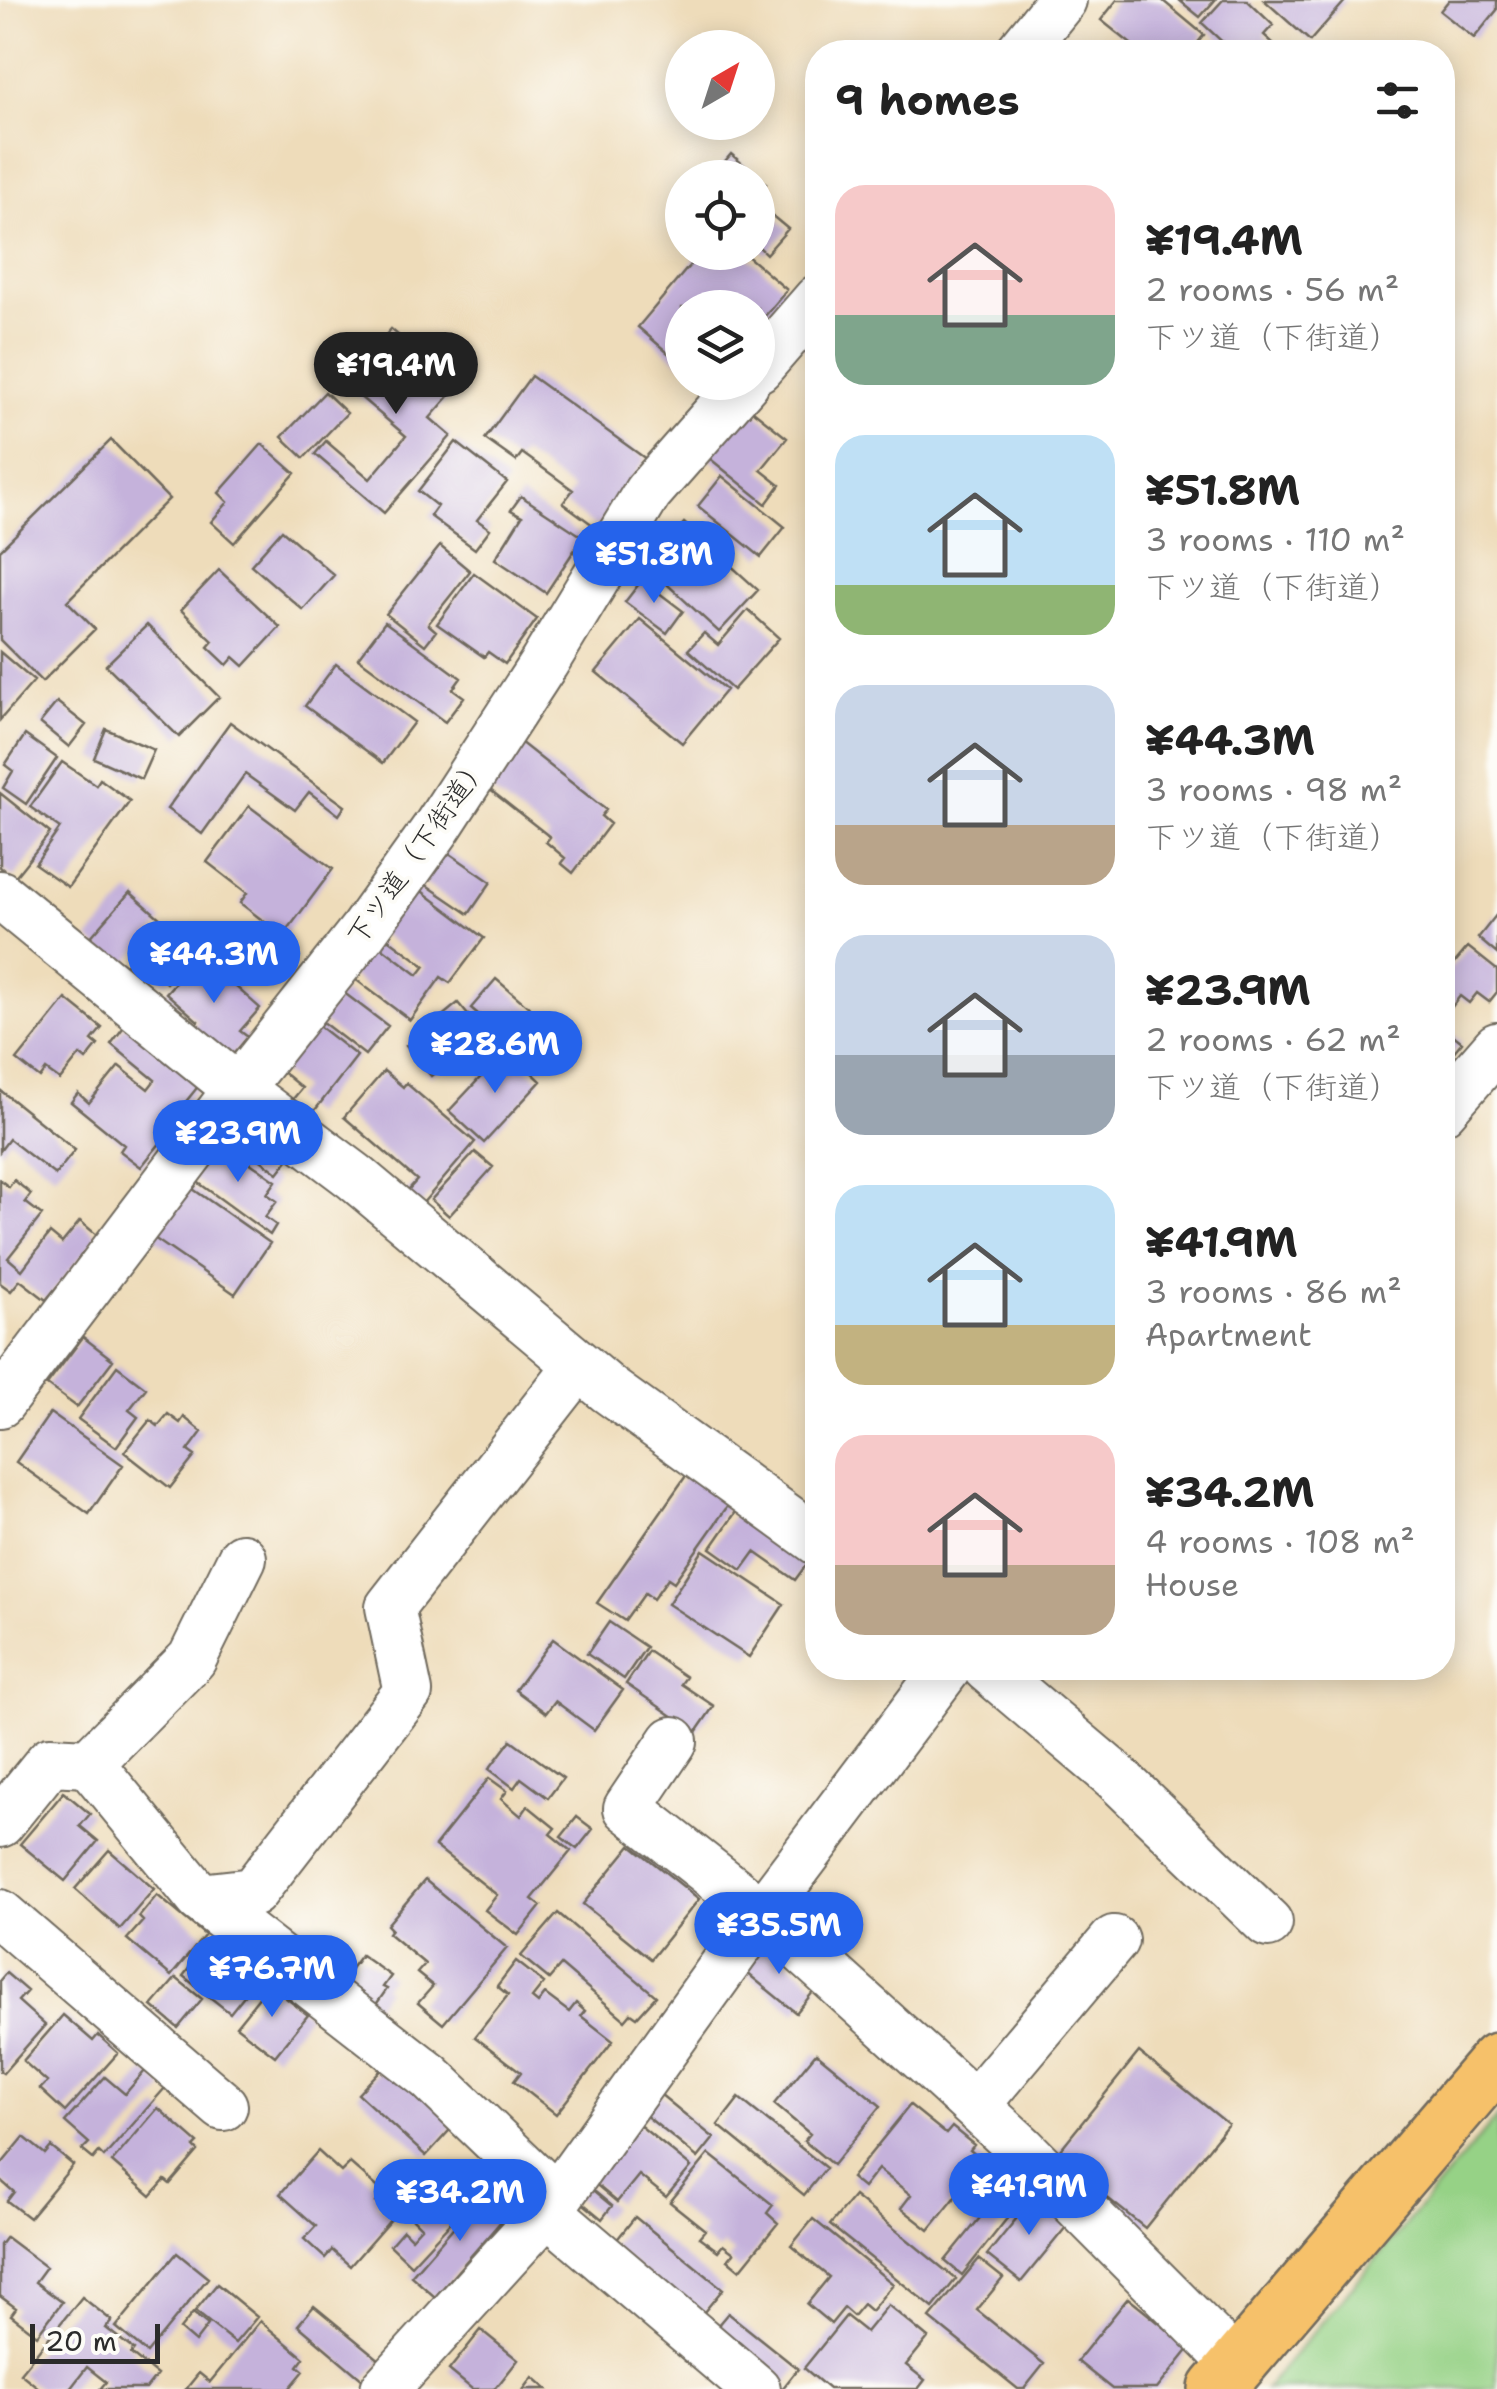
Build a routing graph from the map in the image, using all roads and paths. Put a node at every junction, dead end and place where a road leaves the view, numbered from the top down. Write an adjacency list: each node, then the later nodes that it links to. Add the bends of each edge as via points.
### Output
1 (1062, 0): 2 (street)
2 (1030, 40)
3 (805, 314): 4 (street)
4 (775, 348)
5 (728, 400): 7 (street, 下ツ道（下街道）, via 648,492 436,830)
6 (0, 895): 7 (street)
7 (238, 1089): 8 (street, via 355,1177); 9 (street, 下ツ道（下街道）)
8 (579, 1366): 10 (street); 17 (street, via 390,1607 408,1692 252,1892)
9 (0, 1403)
10 (805, 1531)
11 (242, 1558): 15 (street, via 192,1659)
12 (939, 1680): 18 (street)
13 (1001, 1680): 20 (street, via 1116,1777)
14 (673, 1742): 18 (street, via 628,1808)
15 (88, 1763): 16 (street, via 50,1761); 17 (street)
16 (0, 1823)
17 (200, 1898): 25 (street, via 428,2076 537,2180)
18 (762, 1913): 23 (street); 25 (street)
19 (0, 1914): 24 (street)
20 (1268, 1923)
21 (1114, 1940): 23 (street)
22 (1497, 2061): 26 (highway)
23 (975, 2105): 26 (street)
24 (223, 2106)
25 (552, 2205): 27 (street); 28 (street, via 561,2223)
26 (1227, 2377)
27 (399, 2385)
28 (756, 2389)

